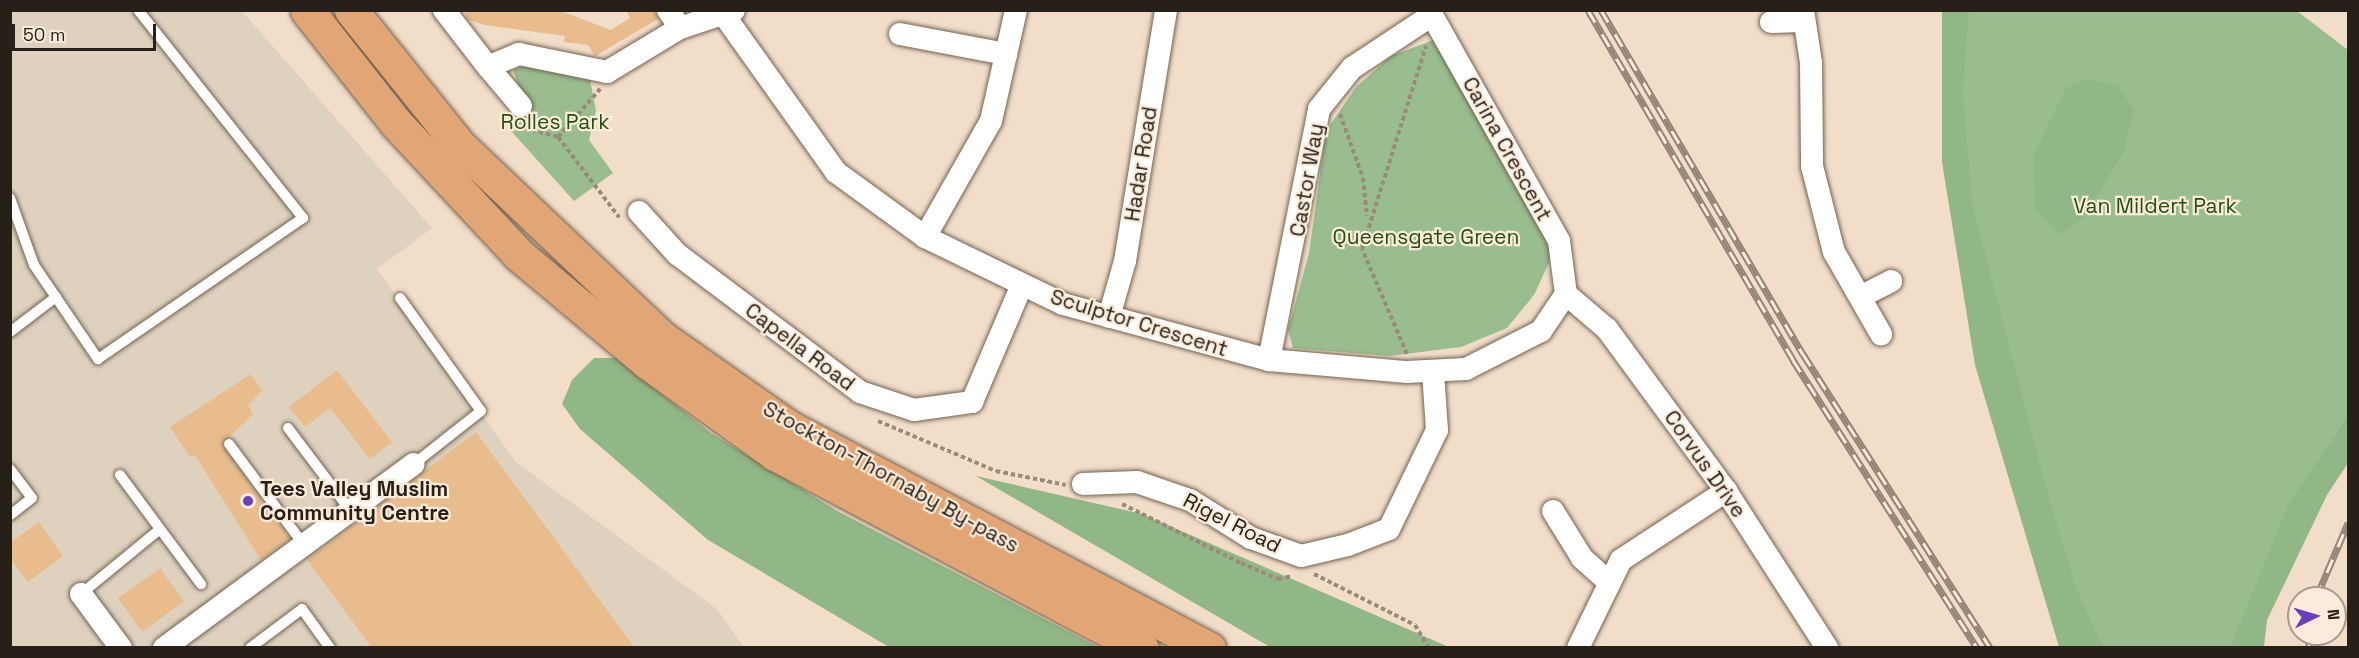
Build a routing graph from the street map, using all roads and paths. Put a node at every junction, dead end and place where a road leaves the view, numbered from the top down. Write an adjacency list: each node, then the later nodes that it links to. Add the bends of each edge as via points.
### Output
1 (138, 10): 27 (lane, via 303,218 98,359)
2 (307, 10): 58 (highway, Stockton-Thornaby By-pass, via 395,122 519,255 648,363 775,454)
3 (351, 10): 15 (highway, Stockton-Thornaby By-pass)
4 (359, 10): 15 (highway)
5 (444, 10): 16 (street)
6 (1016, 10): 14 (street)
7 (1166, 10): 30 (street, Hadar Road, via 1125,261)
8 (729, 13): 11 (street, Sculptor Crescent); 23 (street, Sculptor Crescent, via 836,172)
9 (1430, 13): 18 (street, Castor Way, via 1352,68); 22 (path, via 1417,82); 26 (street, Carina Crescent, via 1559,241)
10 (1803, 16): 12 (street); 28 (street, via 1811,63 1812,166 1834,252)
11 (674, 19): 17 (street, Sculptor Crescent)
12 (1771, 22)
13 (900, 34): 14 (street)
14 (1006, 54): 23 (street, via 991,121)
15 (383, 56): 59 (highway, Stockton-Thornaby By-pass, via 459,146 661,337 789,427)
16 (488, 67): 17 (street, via 519,54); 19 (street)
17 (607, 72): 19 (path, via 599,91 558,137 518,127 509,118)
18 (1330, 96): 22 (path, via 1355,150); 33 (street, Castor Way, via 1319,109 1307,151 1294,256)
19 (521, 106)
20 (10, 198): 27 (lane, via 34,265)
21 (639, 212): 25 (street, Capella Road, via 678,254 861,392 914,410 972,402)
22 (1368, 220): 35 (path, via 1362,249 1369,275 1396,322 1408,355)
23 (925, 237): 25 (street, Sculptor Crescent)
24 (1891, 281): 28 (street)
25 (1022, 285): 30 (street, Sculptor Crescent)
26 (1566, 294): 34 (street, Sculptor Crescent, via 1541,330 1466,369); 43 (street, Corvus Drive, via 1607,329)
27 (56, 297): 31 (lane)
28 (1860, 297): 32 (street)
29 (400, 298): 38 (lane, via 482,411)
30 (1109, 317): 33 (street, Sculptor Crescent)
31 (10, 332)
32 (1881, 334)
33 (1269, 360): 35 (street, Sculptor Crescent)
34 (1433, 371): 35 (street, Sculptor Crescent); 42 (street, Rigel Road, via 1437,430 1389,529 1348,545 1300,556 1251,538 1190,500 1137,482)
35 (1407, 372)
36 (288, 428): 44 (lane)
37 (229, 444): 48 (lane)
38 (414, 464): 44 (street)
39 (10, 469): 46 (lane, via 32,498)
40 (996, 471): 42 (path, via 1052,486)
41 (120, 475): 47 (lane)
42 (1083, 484): 50 (path, via 1278,579)
43 (1726, 491): 51 (street, via 1621,560); 62 (street, Corvus Drive)
44 (350, 510): 48 (street)
45 (1553, 511): 51 (street, via 1582,558)
46 (10, 515)
47 (160, 529): 52 (lane); 53 (lane)
48 (304, 545): 55 (street)
49 (1308, 572): 60 (path, via 1415,625)
50 (1298, 574)
51 (1609, 582): 61 (street)
52 (201, 584)
53 (81, 594): 54 (street)
54 (121, 648)
55 (164, 648)
56 (250, 648): 57 (lane, via 302,609)
57 (330, 648)
58 (1142, 648)
59 (1209, 648)
60 (1429, 648)
61 (1578, 648)
62 (1827, 648)

